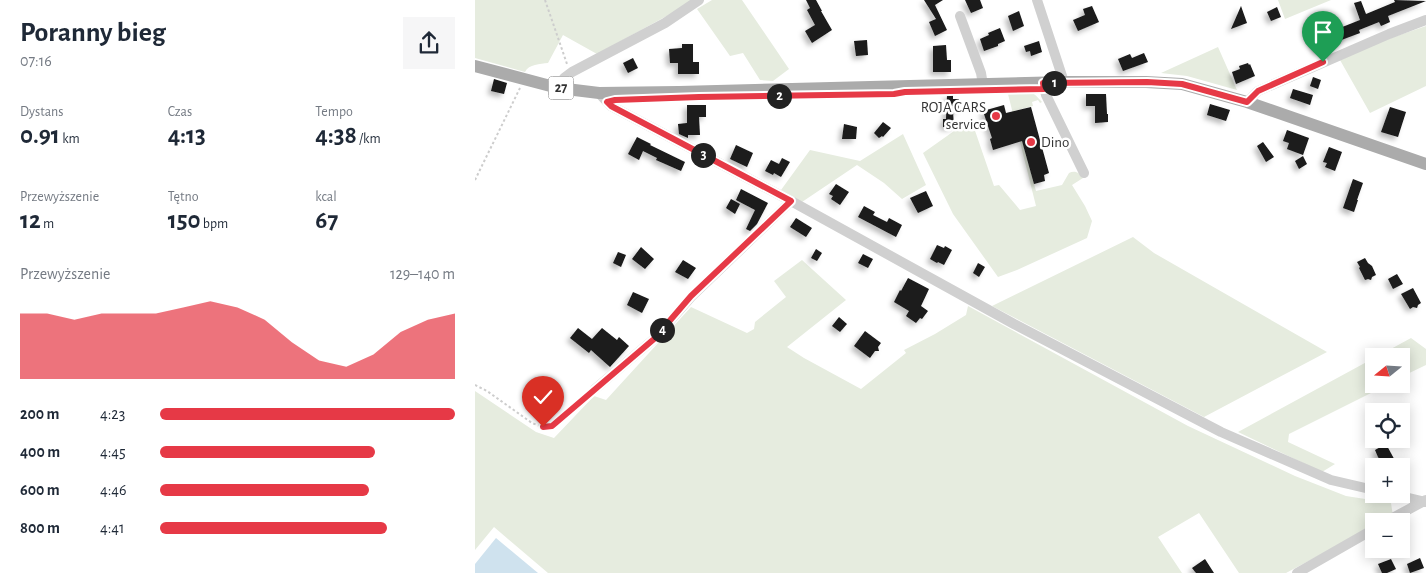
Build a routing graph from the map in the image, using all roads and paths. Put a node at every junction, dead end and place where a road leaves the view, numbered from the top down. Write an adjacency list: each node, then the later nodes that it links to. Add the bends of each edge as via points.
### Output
1 (545, 0): 7 (path, via 567,66)
2 (699, 0): 7 (street, via 665,23)
3 (1037, 0): 9 (street)
4 (960, 16): 11 (street)
5 (1426, 20): 14 (street, via 1258,91)
6 (475, 66): 8 (main road, 27)
7 (572, 72): 12 (street)
8 (525, 79): 12 (main road, 27); 17 (path)
9 (1064, 82): 10 (main road, 27); 14 (main road, 27, via 1182,84)
10 (1043, 83): 11 (main road, 27); 16 (street)
11 (983, 85): 13 (main road, 27)
12 (558, 88): 13 (main road, 27)
13 (599, 93): 18 (street, via 611,106)
14 (1247, 102): 15 (main road, 27)
15 (1426, 164)
16 (1084, 173)
17 (475, 180)
18 (791, 201): 20 (street, via 691,296 654,339); 21 (street, via 1014,324 1221,432 1331,480)
19 (475, 385): 20 (path, via 543,427 552,426)
20 (595, 389)
21 (1365, 488)
22 (1410, 498): 23 (street)
23 (1425, 501): 24 (street)
24 (1402, 513)
25 (1365, 534): 26 (street)
26 (1297, 573)

